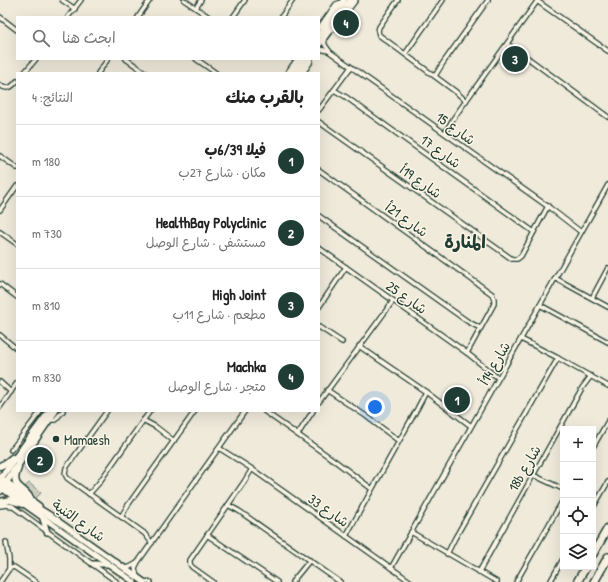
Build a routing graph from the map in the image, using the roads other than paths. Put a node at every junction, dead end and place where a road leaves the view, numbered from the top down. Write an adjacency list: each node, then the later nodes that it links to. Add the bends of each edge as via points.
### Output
1 (62, 0): 16 (street)
2 (81, 0): 16 (street)
3 (150, 0): 18 (street)
4 (184, 0): 15 (street)
5 (200, 0): 15 (street)
6 (245, 0): 20 (street)
7 (293, 0): 21 (street)
8 (351, 0): 25 (main road)
9 (356, 0): 25 (street, via 334,29)
10 (398, 0): 30 (street, via 378,31 380,36)
11 (443, 0): 30 (street)
12 (488, 0): 48 (street)
13 (538, 0): 26 (street); 28 (street)
14 (343, 1): 23 (street, via 336,4); 25 (main road)
15 (195, 7): 19 (street)
16 (74, 10): 17 (street)
17 (69, 16)
18 (140, 16)
19 (208, 16)
20 (234, 16)
21 (282, 16)
22 (0, 17): 24 (street)
23 (320, 27)
24 (16, 29)
25 (324, 35): 29 (street, via 325,45)
26 (508, 43): 52 (street); 54 (street)
27 (320, 50): 29 (street, شارع 15)
28 (608, 51)
29 (330, 52): 39 (street, شارع 15)
30 (404, 54): 48 (street)
31 (35, 60): 40 (street)
32 (107, 60): 41 (street)
33 (127, 60): 42 (street)
34 (197, 60): 43 (street)
35 (296, 60): 44 (street)
36 (301, 60): 45 (main road)
37 (309, 60): 46 (main road)
38 (310, 60): 47 (street)
39 (350, 66): 51 (street); 56 (street, شارع 15)
40 (25, 72)
41 (99, 72)
42 (145, 72)
43 (215, 72)
44 (288, 72)
45 (293, 72)
46 (299, 72)
47 (304, 72)
48 (434, 75): 52 (street)
49 (16, 82): 50 (street, via 6,88)
50 (0, 86)
51 (336, 87): 53 (street); 65 (street, شارع 17, via 346,97)
52 (467, 100): 56 (street)
53 (320, 109)
54 (608, 116)
55 (320, 123): 65 (street, شارع 19أ, via 510,258 516,260 520,257)
56 (444, 132): 62 (street, شارع 15)
57 (0, 156): 58 (street)
58 (16, 168)
59 (320, 171): 81 (street, شارع 21أ, via 491,293 494,304)
60 (608, 185): 66 (street, شارع 14أ)
61 (16, 187): 63 (street)
62 (549, 207): 65 (street); 66 (street, شارع 15)
63 (0, 210)
64 (320, 217): 81 (street)
65 (535, 231)
66 (582, 231): 72 (street, شارع 14أ)
67 (1, 232): 68 (street)
68 (16, 243)
69 (320, 249): 70 (street, شارع 25)
70 (347, 268): 76 (street); 77 (street, شارع 25)
71 (608, 268): 75 (street)
72 (556, 277): 75 (street); 78 (street, شارع 14أ)
73 (0, 284): 74 (street)
74 (16, 296)
75 (591, 297): 79 (street)
76 (321, 300)
77 (392, 300): 86 (street); 88 (street, شارع 25)
78 (540, 304): 83 (street, شارع 14أ); 85 (street)
79 (608, 307)
80 (320, 328): 84 (street)
81 (479, 330): 88 (street)
82 (0, 336): 87 (street)
83 (522, 337): 89 (street); 91 (street, شارع 14أ)
84 (342, 342)
85 (608, 342)
86 (360, 345): 95 (street); 97 (street)
87 (16, 348)
88 (466, 352): 91 (street, شارع 25)
89 (557, 357): 90 (street); 148 (street)
90 (589, 375): 94 (street); 122 (street, 18b شارع)
91 (499, 377): 110 (street, شارع 14أ)
92 (1, 382): 96 (street)
93 (16, 385): 96 (street)
94 (608, 386)
95 (328, 390): 98 (street); 114 (street)
96 (12, 391): 99 (street)
97 (427, 393): 110 (street); 114 (street)
98 (320, 401)
99 (0, 407)
100 (62, 412): 107 (street, via 55,420)
101 (106, 412): 127 (street, via 65,473 67,478)
102 (149, 412): 108 (street)
103 (194, 412): 113 (street)
104 (244, 412): 116 (street)
105 (265, 412): 111 (street)
106 (312, 412): 111 (street)
107 (46, 414): 112 (main road); 117 (street); 119 (main road)
108 (144, 419): 113 (street); 127 (street)
109 (608, 421): 115 (street)
110 (472, 425): 142 (street, شارع 14أ)
111 (297, 434): 125 (street)
112 (33, 435): 118 (main road); 124 (main road)
113 (174, 440): 135 (street)
114 (400, 440): 125 (street)
115 (596, 442)
116 (220, 447): 121 (street, شارع 33); 144 (street)
117 (11, 450)
118 (20, 451): 120 (main road); 124 (main road)
119 (22, 459): 124 (main road); 128 (main road, via 16,480)
120 (0, 466)
121 (253, 470): 132 (street); 143 (street, شارع 33)
122 (534, 474): 126 (street); 159 (street, 18b شارع)
123 (608, 482): 130 (street)
124 (1, 483): 128 (main road, شارع الثنية); 131 (main road, شارع الثنية); 137 (main road)
125 (373, 488): 143 (street)
126 (560, 489)
127 (91, 494): 135 (street)
128 (31, 500): 137 (main road, شارع الثنية)
129 (0, 502): 131 (main road, via 10,500)
130 (596, 503)
131 (23, 504): 136 (main road, شارع الثنية)
132 (229, 504): 141 (street); 150 (street)
133 (560, 505): 173 (street)
134 (0, 506): 139 (street, via 12,506)
135 (120, 516): 140 (street)
136 (42, 518): 139 (main road); 153 (main road, شارع الثنية)
137 (57, 520): 157 (main road, شارع الثنية)
138 (608, 528): 147 (highway)
139 (47, 532): 152 (street)
140 (144, 533): 144 (street); 146 (street)
141 (208, 534): 168 (street, via 191,556 190,562 191,566); 169 (street)
142 (411, 534): 148 (street); 155 (street, شارع 14أ)
143 (345, 535): 155 (street, شارع 33)
144 (156, 537): 146 (street)
145 (6, 542): 156 (street)
146 (152, 543): 151 (street)
147 (596, 549)
148 (446, 553): 159 (street)
149 (608, 557): 176 (highway)
150 (309, 560): 161 (street); 170 (street)
151 (138, 562): 157 (street); 160 (street, via 135,571)
152 (93, 564): 153 (main road); 164 (street)
153 (108, 564): 165 (main road, شارع الثنية)
154 (560, 565): 174 (street)
155 (390, 567): 171 (street, شارع 33)
156 (11, 568): 162 (street); 163 (street)
157 (124, 568): 160 (main road, شارع الثنية)
158 (584, 570): 175 (highway)
159 (478, 571): 172 (street)
160 (138, 578): 166 (main road, شارع الثنية)
161 (294, 581)
162 (0, 582)
163 (36, 582)
164 (116, 582)
165 (134, 582)
166 (144, 582): 167 (street)
167 (151, 582)
168 (213, 582)
169 (277, 582)
170 (340, 582)
171 (411, 582)
172 (497, 582)
173 (516, 582)
174 (550, 582)
175 (577, 582)
176 (594, 582)

